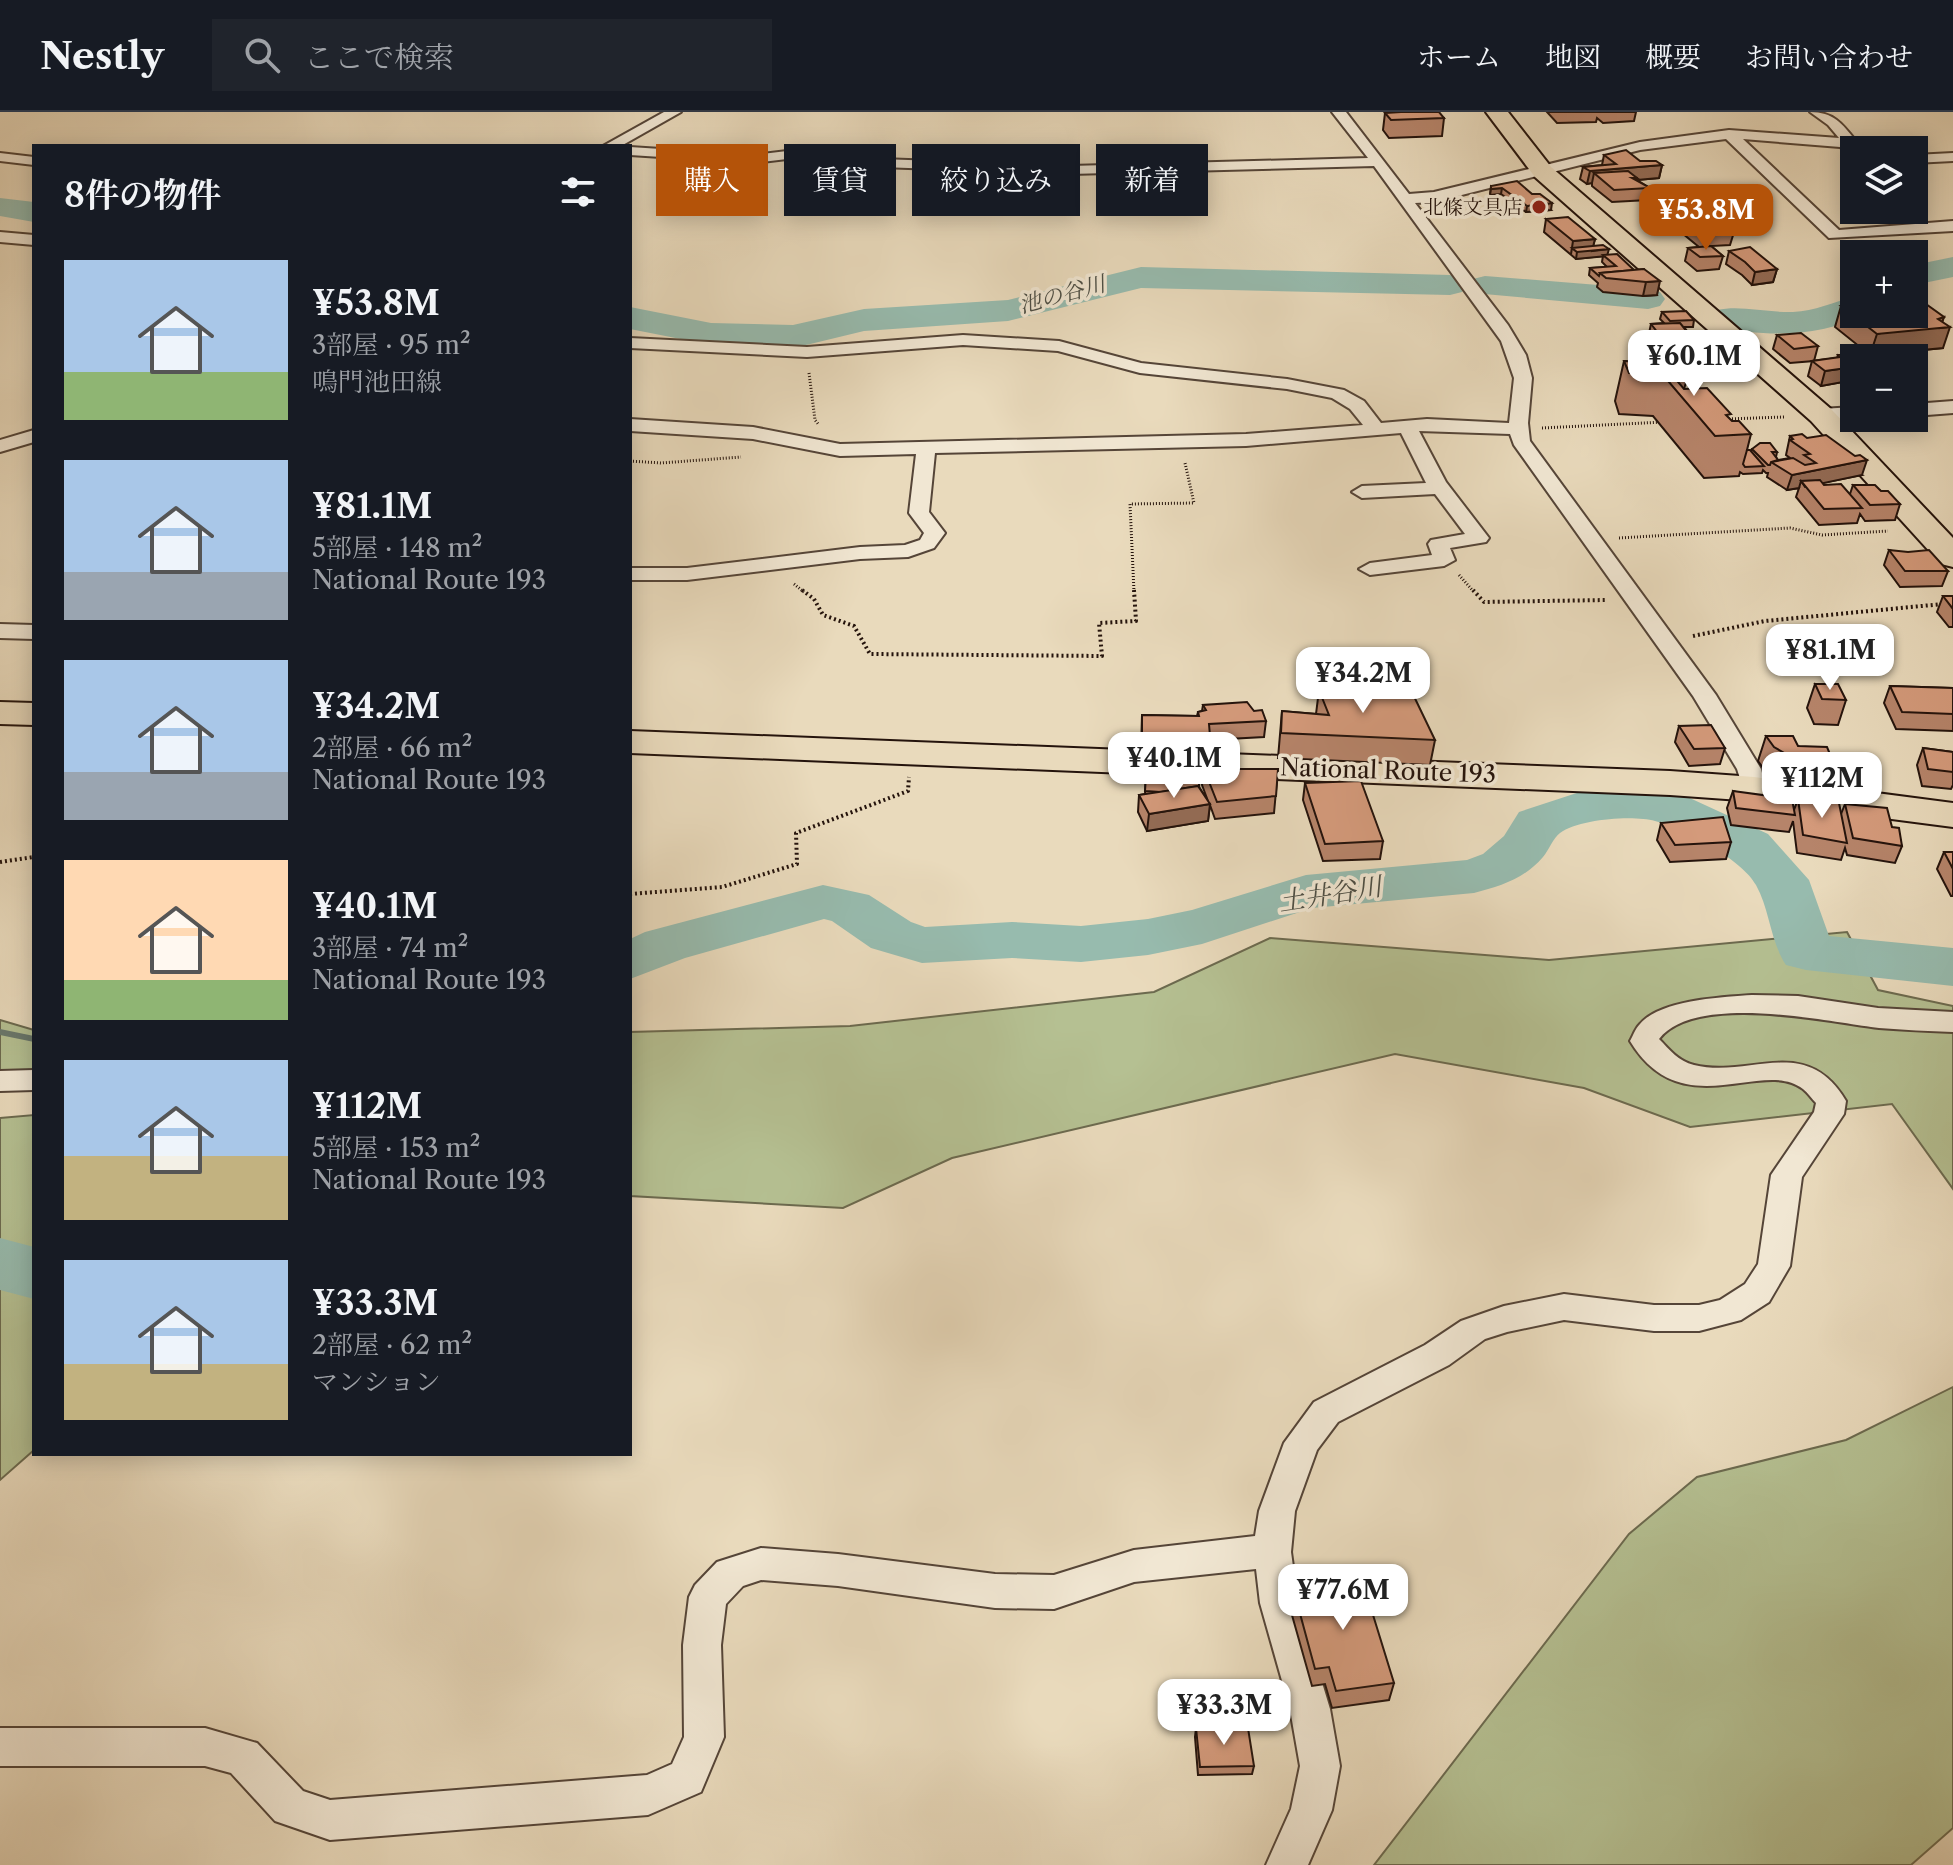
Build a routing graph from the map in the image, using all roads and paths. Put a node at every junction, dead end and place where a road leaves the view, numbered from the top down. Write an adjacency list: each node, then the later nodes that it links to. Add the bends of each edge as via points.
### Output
1 (674, 112): 7 (street)
2 (1339, 112): 14 (street)
3 (1497, 112): 15 (main road)
4 (1817, 112): 6 (street)
5 (1729, 134): 8 (street); 15 (street, via 1640,146); 17 (street, via 1835,235)
6 (1846, 136)
7 (614, 144)
8 (1840, 146)
9 (632, 151): 14 (street, via 754,159 812,152 881,163 1070,170)
10 (0, 157): 13 (street)
11 (1953, 157): 12 (street)
12 (1928, 158)
13 (32, 161)
14 (1378, 162): 16 (street)
15 (1543, 172): 16 (street); 25 (main road)
16 (1404, 199): 30 (street, via 1494,316 1522,369)
17 (1953, 226)
18 (0, 237): 19 (street)
19 (32, 240)
20 (632, 343): 21 (street)
21 (807, 352): 31 (street, via 963,340 1059,346 1140,368 1338,394 1357,405); 35 (path, via 815,420 833,444)
22 (1953, 407): 23 (street)
23 (1928, 409)
24 (1840, 414): 25 (street)
25 (1821, 415): 26 (path); 39 (main road)
26 (1716, 419)
27 (1671, 421): 30 (path)
28 (632, 425): 35 (street, via 753,433)
29 (1407, 426): 30 (street); 31 (street); 37 (street)
30 (1517, 429): 40 (street)
31 (1377, 430): 33 (street)
32 (32, 437): 34 (street)
33 (1181, 442): 36 (street); 43 (path, via 1194,503 1130,504 1136,621 1099,623 1102,656 870,654 854,626 823,615)
34 (0, 446)
35 (831, 449): 36 (street)
36 (926, 449): 43 (street, via 919,513 935,533 927,544 908,551)
37 (1439, 488): 38 (street); 42 (street, via 1479,538 1438,544)
38 (1362, 492)
39 (1929, 529): 40 (path, via 1822,535 1790,528); 41 (main road)
40 (1590, 539): 46 (street)
41 (1953, 557)
42 (1444, 560): 44 (street); 46 (path, via 1484,602)
43 (779, 563): 45 (street, via 687,574)
44 (1370, 569)
45 (632, 574)
46 (1633, 599): 50 (street)
47 (1953, 603): 50 (path, via 1765,621)
48 (0, 631): 49 (street)
49 (32, 632)
50 (1665, 641): 55 (street, via 1742,756)
51 (0, 713): 52 (main road)
52 (32, 714)
53 (632, 742): 54 (main road, National Route 193)
54 (911, 753): 55 (main road, National Route 193); 59 (path, via 908,791 796,833 797,864 722,887)
55 (1754, 789): 56 (main road, National Route 193)
56 (1953, 815)
57 (32, 857): 58 (path)
58 (0, 862)
59 (632, 894)
60 (1953, 1022): 63 (street, via 1783,1004 1702,1009 1656,1022 1644,1041 1676,1071 1709,1079 1777,1070 1797,1073 1823,1088 1831,1101 1829,1114 1787,1175 1774,1266 1757,1293 1729,1311 1699,1318 1564,1307 1473,1330 1437,1355 1326,1412 1302,1443 1277,1511)
61 (32, 1080): 62 (street)
62 (0, 1081)
63 (1272, 1552): 64 (street, via 1134,1566 1054,1592 995,1591 761,1564 730,1574 708,1597 702,1645 704,1737 687,1778 648,1795 330,1820 290,1807 243,1757 205,1747); 65 (street, via 1279,1603 1310,1709 1320,1766 1311,1810)
64 (0, 1747)
65 (1287, 1865)

